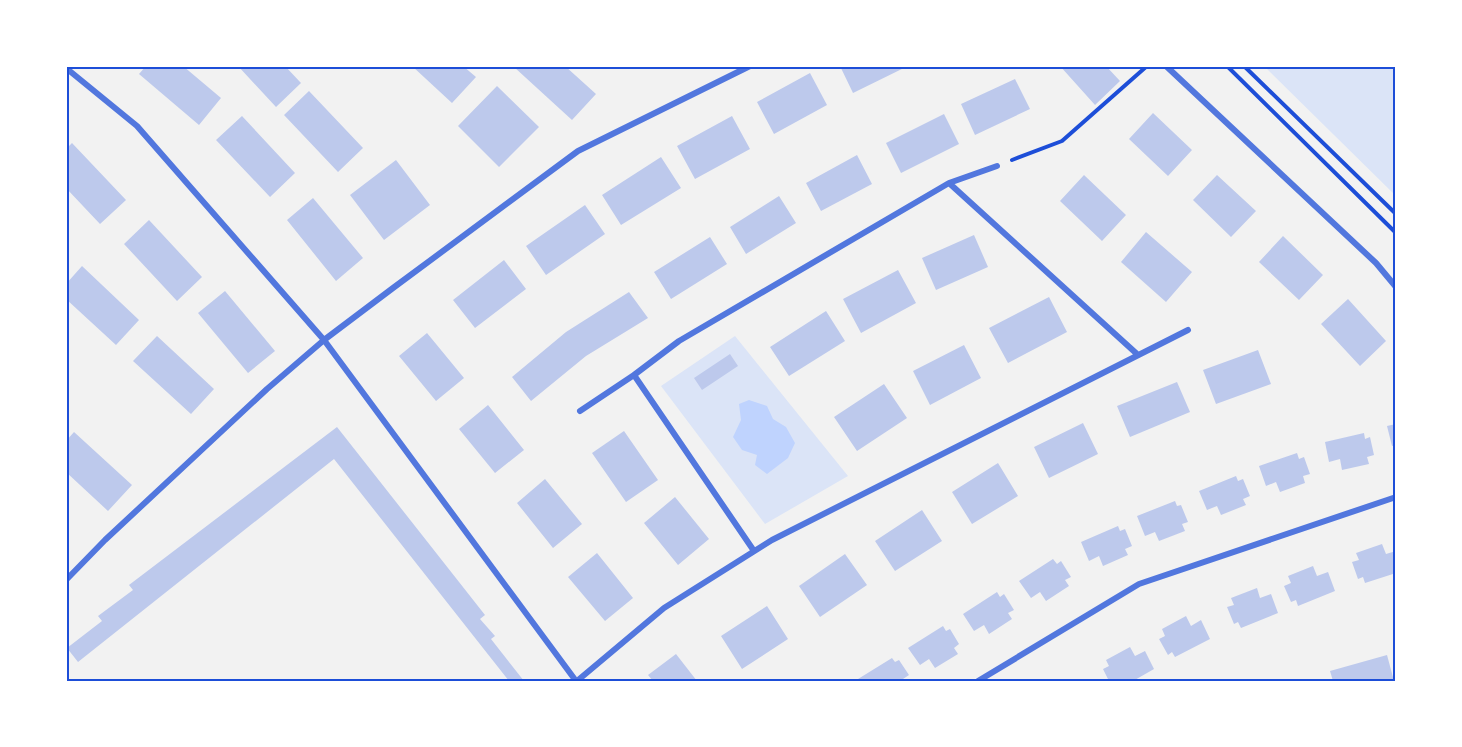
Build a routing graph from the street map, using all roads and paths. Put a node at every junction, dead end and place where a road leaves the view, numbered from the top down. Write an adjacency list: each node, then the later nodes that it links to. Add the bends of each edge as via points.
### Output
1 (750, 66): 13 (street, via 578,152)
2 (1148, 66): 7 (path, via 1062,141)
3 (1166, 66): 11 (street, via 1377,263)
4 (1227, 66): 10 (path)
5 (1244, 66): 9 (path)
6 (66, 68): 13 (street, via 137,126)
7 (997, 166): 8 (street)
8 (949, 183): 14 (street); 15 (street, via 680,341)
9 (1396, 213)
10 (1396, 233)
11 (1396, 286)
12 (1188, 330): 14 (street)
13 (324, 340): 19 (street); 20 (street)
14 (1137, 354): 18 (street)
15 (634, 375): 16 (street); 18 (street)
16 (580, 411)
17 (1396, 497): 21 (street, via 1139,584)
18 (754, 551): 20 (street, via 664,608)
19 (66, 580)
20 (577, 681)
21 (978, 681)

